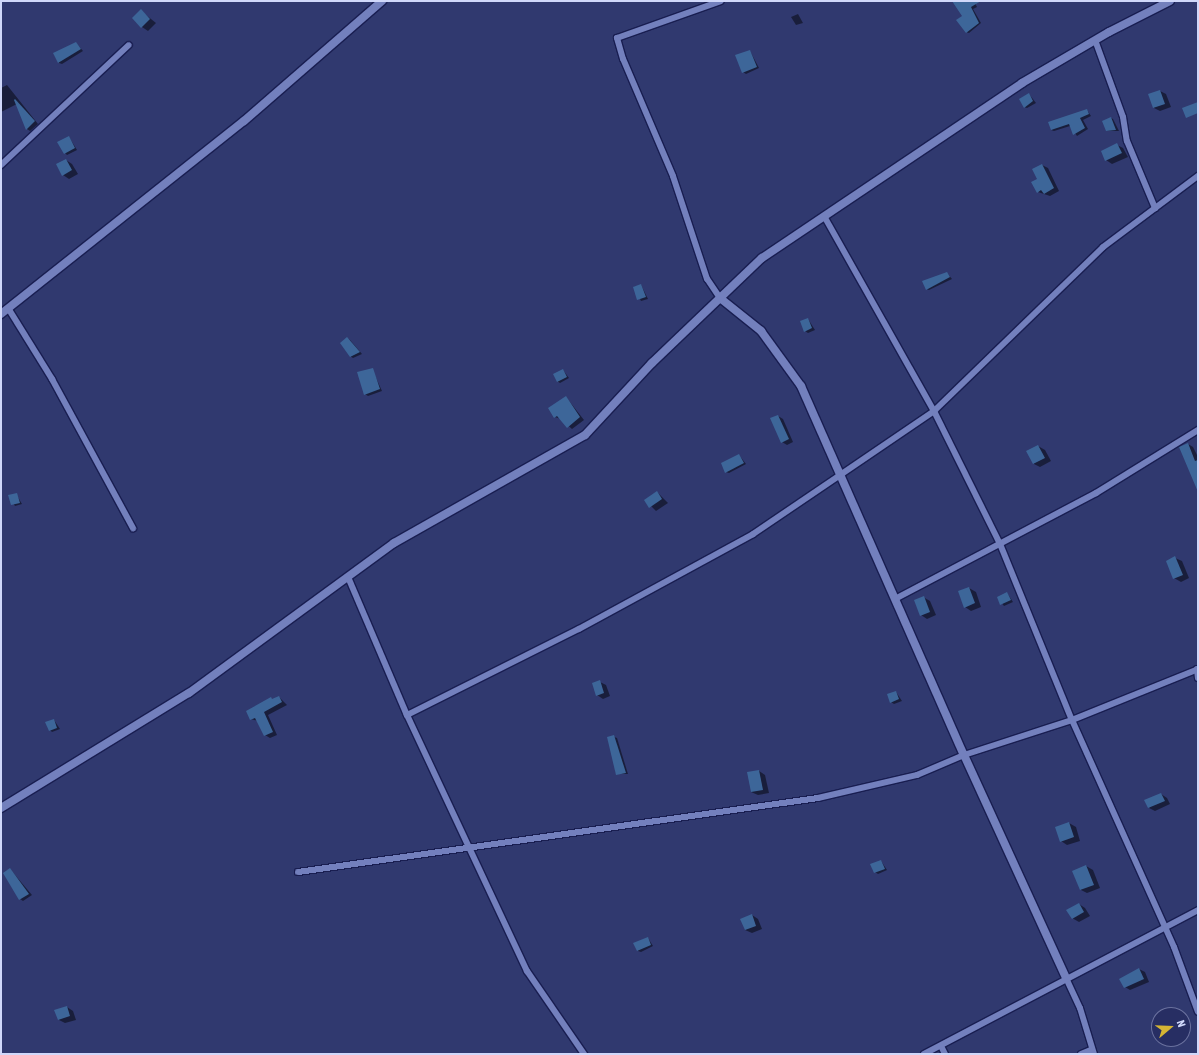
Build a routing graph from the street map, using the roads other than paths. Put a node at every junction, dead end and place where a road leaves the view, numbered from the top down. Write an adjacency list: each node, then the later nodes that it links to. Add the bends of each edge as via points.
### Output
1 (382, 1): 11 (street, via 244,121)
2 (721, 1): 10 (lane, via 617,38 623,59 673,176 707,279)
3 (1170, 1): 4 (street)
4 (1095, 40): 8 (lane, via 1123,117 1128,141); 9 (street, via 1022,83)
5 (128, 45): 6 (lane)
6 (1, 165)
7 (1198, 176): 8 (lane)
8 (1155, 208): 13 (lane, via 1103,247)
9 (824, 216): 10 (street, via 762,258); 13 (lane)
10 (720, 298): 15 (street, via 761,331 801,386); 18 (street, via 652,363 584,436 394,544)
11 (8, 308): 12 (street); 16 (lane, via 52,380)
12 (1, 314)
13 (934, 411): 15 (lane); 17 (lane)
14 (1198, 430): 17 (lane, via 1096,493)
15 (840, 476): 19 (street); 22 (lane, via 753,534 579,629)
16 (133, 528)
17 (1000, 544): 19 (lane); 23 (lane)
18 (348, 577): 22 (lane); 25 (street, via 189,693)
19 (895, 599): 24 (street)
20 (1198, 669): 21 (lane); 23 (lane)
21 (1198, 678)
22 (407, 715): 26 (lane)
23 (1072, 720): 24 (lane); 29 (lane)
24 (964, 756): 26 (lane, via 917,775 818,798); 30 (street)
25 (1, 808)
26 (468, 846): 27 (lane); 34 (lane, via 527,971)
27 (298, 872)
28 (1198, 910): 29 (lane)
29 (1165, 927): 30 (lane); 31 (lane)
30 (1066, 978): 32 (lane); 33 (lane, via 1080,1008)
31 (1198, 1012)
32 (941, 1046): 35 (lane); 36 (lane)
33 (1092, 1052): 37 (lane)
34 (584, 1054)
35 (924, 1054)
36 (945, 1054)
37 (1081, 1054)

